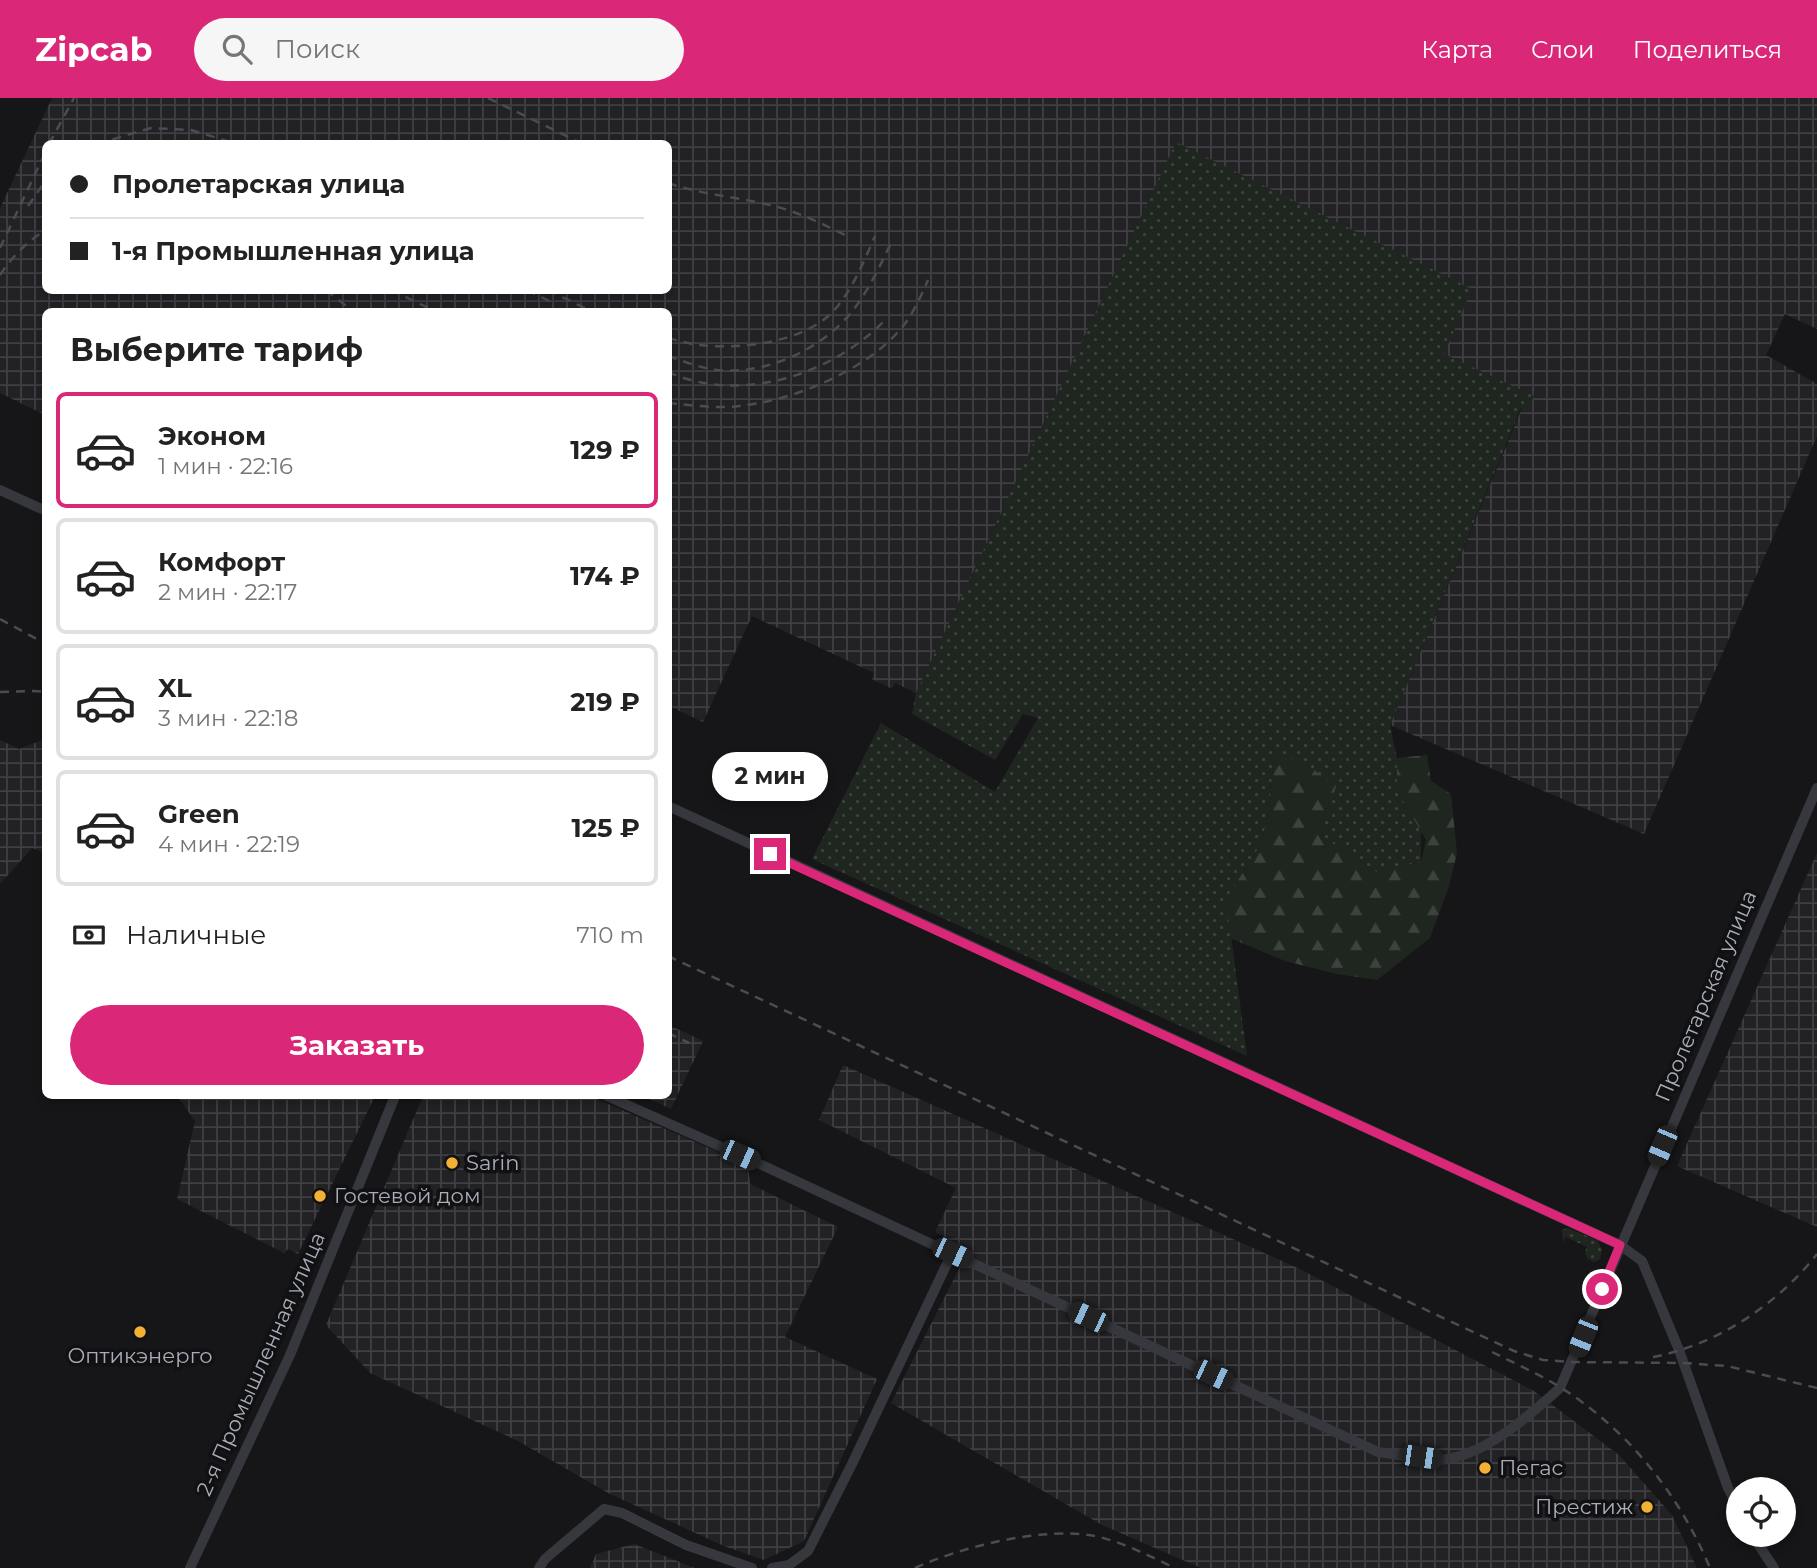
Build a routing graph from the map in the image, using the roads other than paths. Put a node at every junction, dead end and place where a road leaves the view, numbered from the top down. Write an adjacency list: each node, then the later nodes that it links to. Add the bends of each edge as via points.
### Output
1 (0, 490): 2 (street)
2 (42, 509)
3 (1817, 788): 7 (street, Пролетарская улица)
4 (672, 808): 7 (street)
5 (394, 1099): 11 (street, 2-я Промышленная улица, via 290,1355)
6 (614, 1099): 8 (street)
7 (1620, 1245): 8 (street, Пролетарская улица, via 1560,1388 1530,1415 1476,1450 1438,1460 1378,1452); 9 (street, via 1642,1261)
8 (952, 1253): 14 (street, via 808,1551 789,1565)
9 (1726, 1482)
10 (1760, 1547): 15 (street)
11 (190, 1568)
12 (539, 1568): 13 (street, via 604,1509)
13 (751, 1568)
14 (772, 1568)
15 (1774, 1568)

